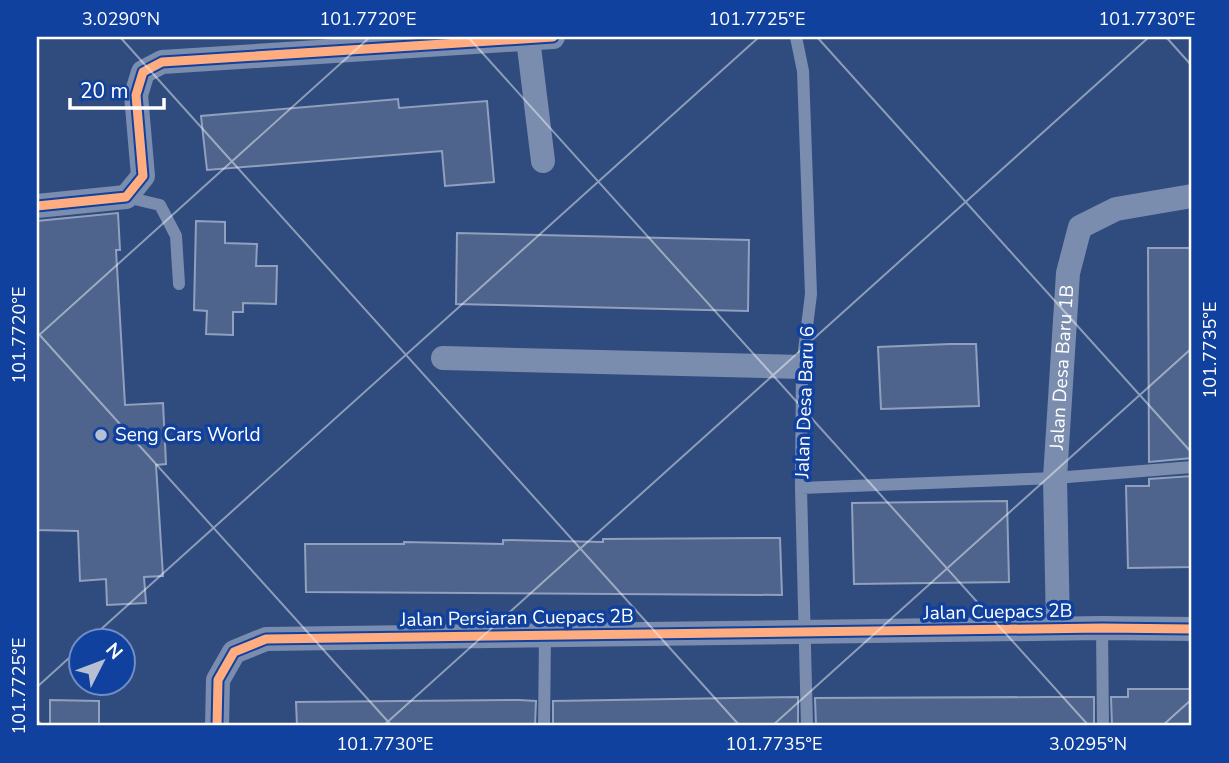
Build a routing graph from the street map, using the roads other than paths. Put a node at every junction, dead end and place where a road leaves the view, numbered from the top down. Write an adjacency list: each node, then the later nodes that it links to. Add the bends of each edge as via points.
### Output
1 (553, 37): 3 (street)
2 (796, 37): 10 (lane, Jalan Desa Baru 6, via 803,71 811,294)
3 (528, 39): 4 (street); 6 (street, via 162,62 143,72 136,95 143,176)
4 (543, 161)
5 (1192, 196): 12 (street, Jalan Desa Baru 1B, via 1116,209 1080,227 1068,274)
6 (126, 197): 7 (street); 8 (lane, via 160,205 176,236)
7 (37, 205)
8 (179, 284)
9 (443, 358): 10 (street)
10 (802, 367): 13 (lane, Jalan Desa Baru 6)
11 (1192, 467): 12 (lane)
12 (1055, 478): 13 (lane); 14 (street, Jalan Desa Baru 1B)
13 (801, 488): 17 (lane, Jalan Desa Baru 6)
14 (1058, 628): 15 (street, Jalan Cuepacs 2B); 17 (street, Jalan Cuepacs 2B)
15 (1102, 628): 16 (street, Jalan Cuepacs 2B); 22 (lane)
16 (1192, 629)
17 (803, 631): 18 (street, Jalan Persiaran Cuepacs 2B); 21 (lane, Jalan Desa Baru 6)
18 (545, 636): 19 (street, Jalan Persiaran Cuepacs 2B, via 266,639 234,652 218,680); 20 (lane)
19 (217, 726)
20 (544, 726)
21 (807, 726)
22 (1103, 726)

